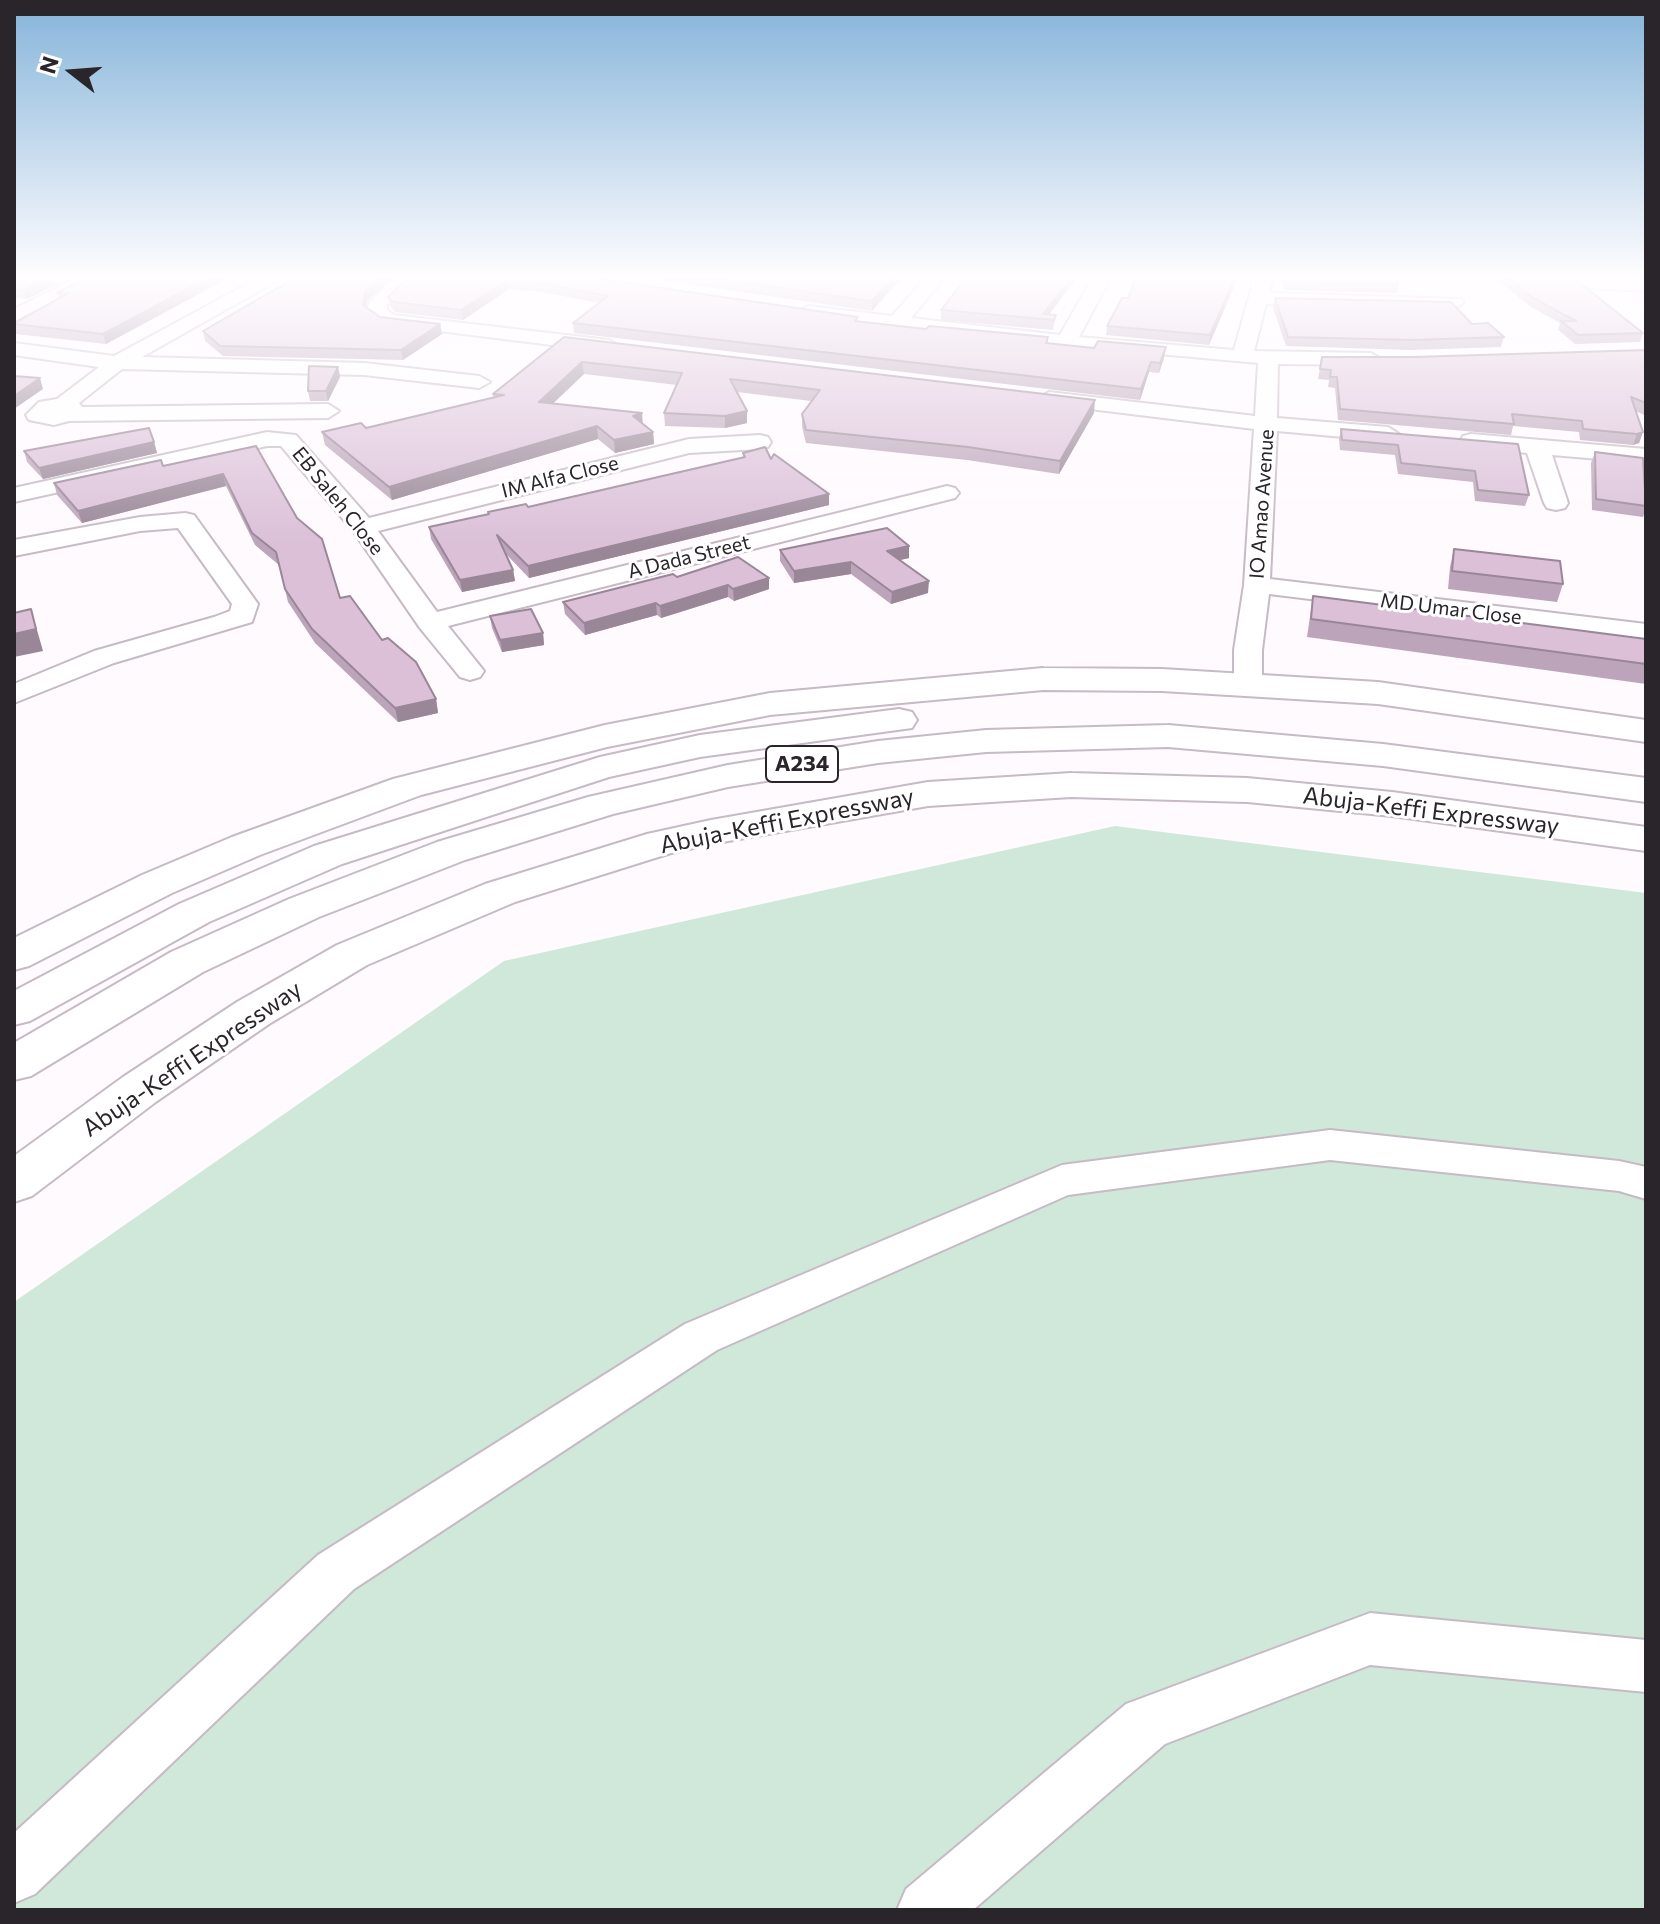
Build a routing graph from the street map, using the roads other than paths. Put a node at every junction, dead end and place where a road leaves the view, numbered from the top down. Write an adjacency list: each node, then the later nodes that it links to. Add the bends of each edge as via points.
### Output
1 (115, 365): 6 (street)
2 (191, 365): 4 (street, via 364,369)
3 (1268, 365): 9 (street, IO Amao Avenue)
4 (479, 382)
5 (1029, 396): 9 (street)
6 (66, 409): 7 (street, via 47,418); 8 (street)
7 (14, 411)
8 (328, 411)
9 (1267, 424): 10 (street); 20 (street, IO Amao Avenue)
10 (1411, 436)
11 (1442, 439): 13 (street)
12 (760, 442): 18 (street, IM Alfa Close, via 689,446)
13 (1535, 446): 14 (street); 17 (street)
14 (1646, 456)
15 (947, 493): 21 (street, A Dada Street)
16 (14, 495): 18 (street, EB Saleh Close, via 278,438 288,440)
17 (1556, 503)
18 (363, 527): 21 (street, EB Saleh Close)
19 (14, 548): 25 (street, via 185,520 245,604 242,616 104,657)
20 (1257, 585): 22 (street, MD Umar Close); 23 (street, IO Amao Avenue)
21 (430, 622): 24 (street, EB Saleh Close)
22 (1646, 632)
23 (1248, 667): 26 (highway); 32 (highway, via 1124,679 970,684 770,704 605,736 407,787 339,811 157,884)
24 (470, 671)
25 (14, 694)
26 (1646, 731)
27 (1646, 763): 33 (highway, A234, via 1424,731 1141,708 937,716 700,746 600,768 328,855 194,913)
28 (1566, 778): 29 (highway, Abuja-Keffi Expressway / A234); 30 (highway); 34 (highway, Abuja-Keffi Expressway / A234, via 1297,745 1168,736 986,741 728,776 602,805 451,851 304,908 187,962)
29 (1646, 790)
30 (1646, 797)
31 (1646, 839): 35 (highway, Abuja-Keffi Expressway, via 1247,790 1071,785 928,794 711,832 500,893 352,955 140,1089)
32 (14, 956)
33 (14, 1010)
34 (14, 1064)
35 (14, 1183)
36 (1646, 1183): 38 (street, via 1330,1145 1062,1180 701,1337 336,1572)
37 (1646, 1666): 39 (street, via 1370,1639 1146,1724)
38 (14, 1873)
39 (927, 1910)

